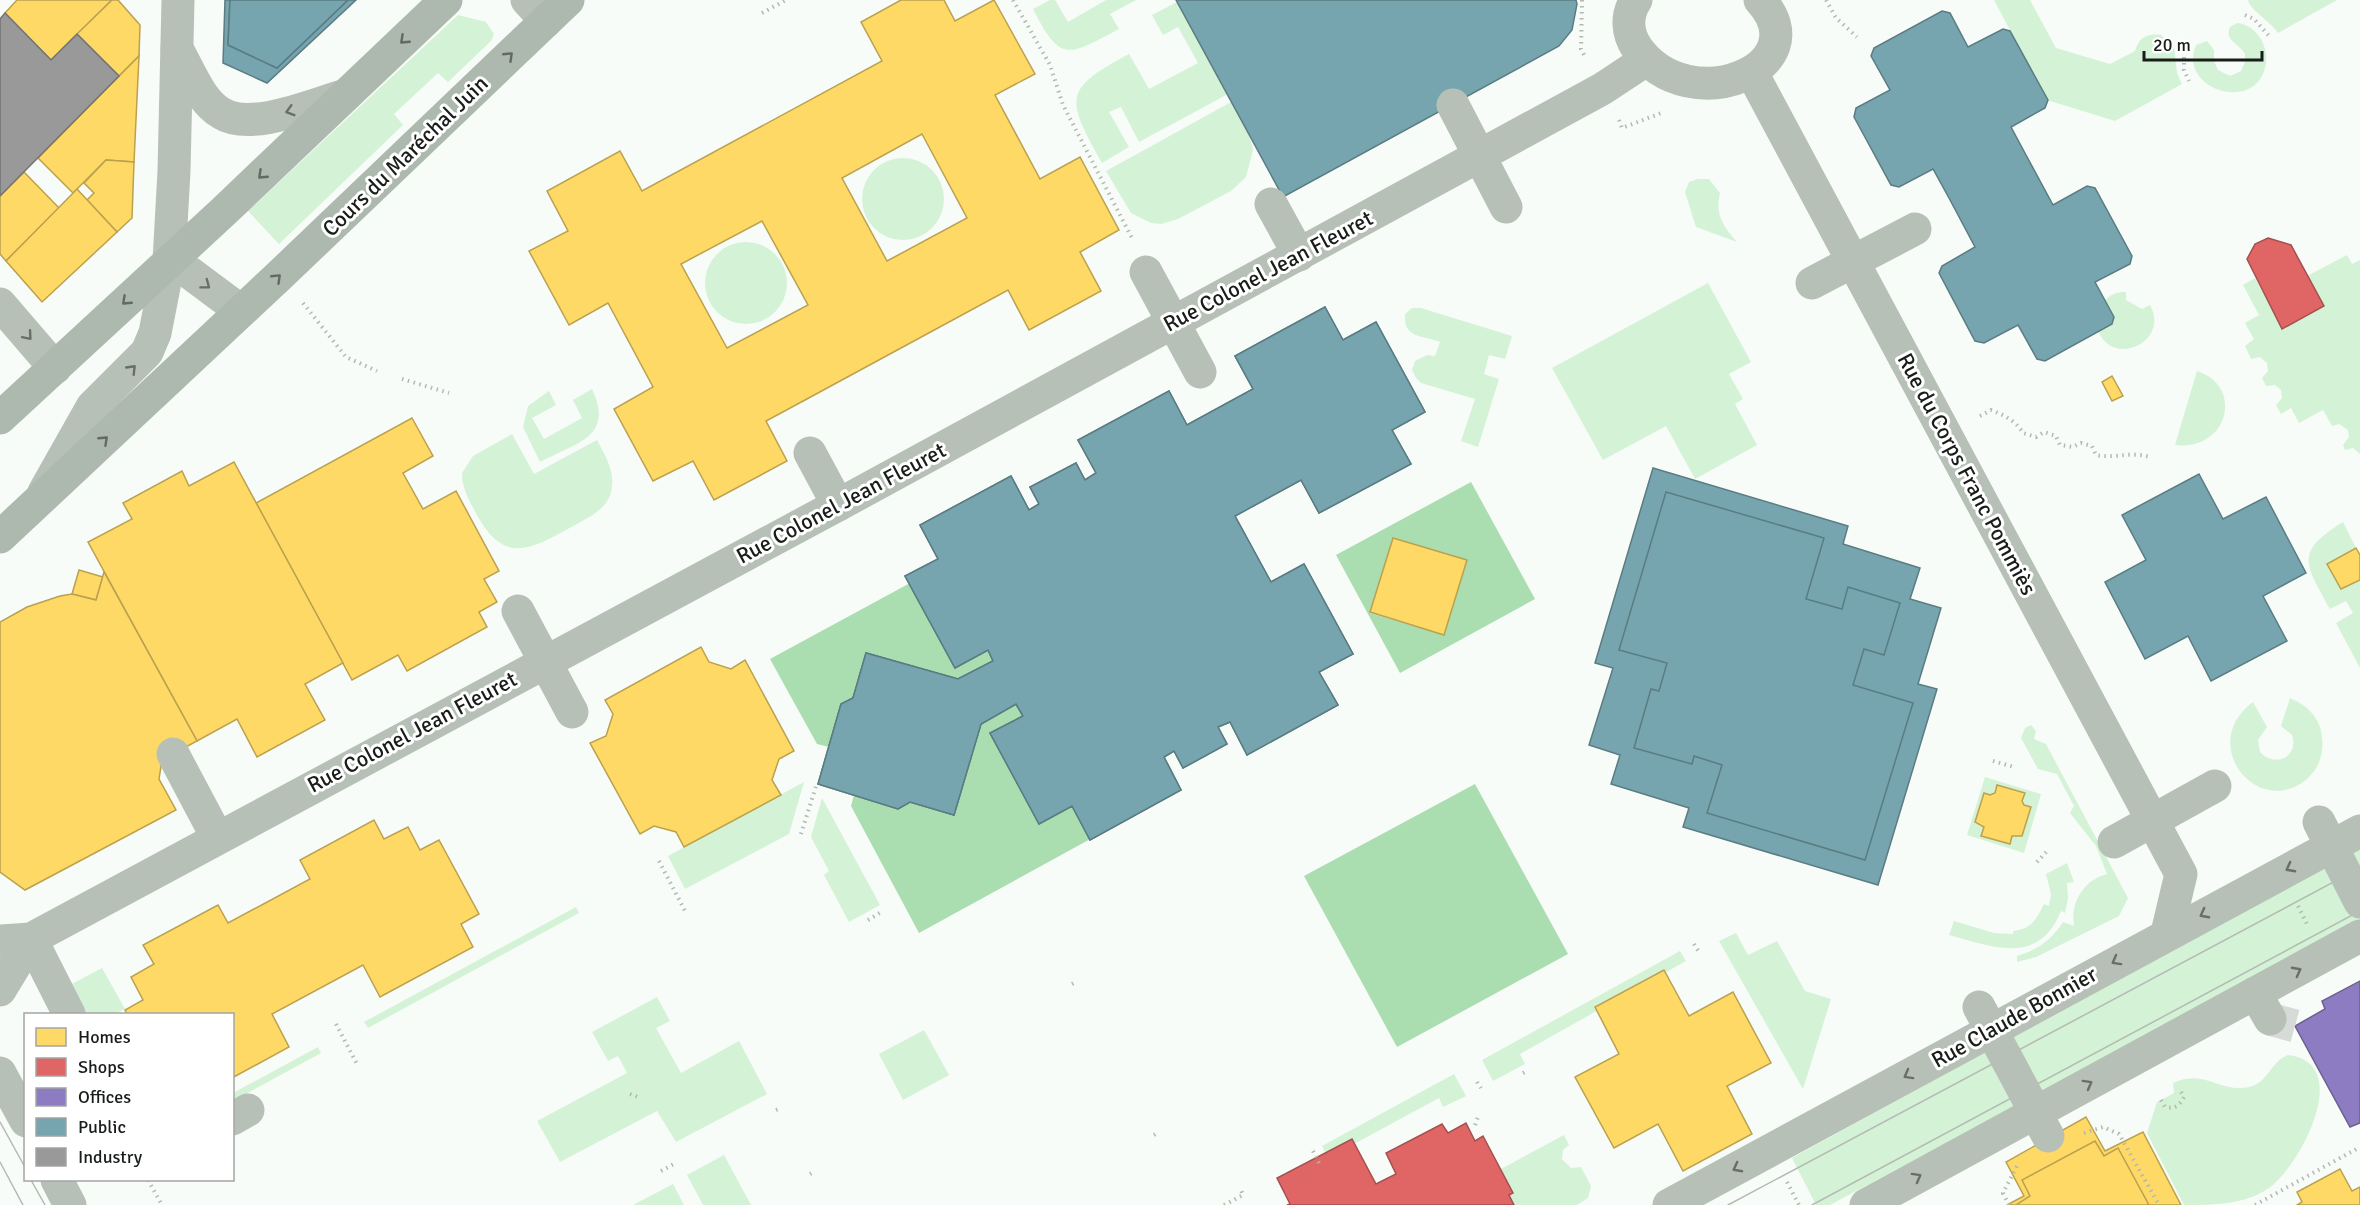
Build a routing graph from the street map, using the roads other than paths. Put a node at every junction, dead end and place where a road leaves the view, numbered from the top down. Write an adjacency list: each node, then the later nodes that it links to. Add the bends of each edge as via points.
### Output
1 (178, 0): 6 (street, Cours du Maréchal Juin)
2 (446, 0): 9 (main road, one-way to 9)
3 (1636, 0): 7 (street, via 1628,21 1633,42)
4 (1771, 3): 8 (street, via 1774,43 1766,61)
5 (547, 7): 19 (main road, Cours du Maréchal Juin, one-way to 5)
6 (177, 47): 9 (street, one-way to 6, via 249,121 221,114 203,94); 15 (street, Cours du Maréchal Juin)
7 (1647, 60): 8 (street, via 1662,73 1703,82 1728,82); 14 (street, Rue Colonel Jean Fleuret, via 1602,89)
8 (1752, 73): 35 (street, Rue du Corps Franc Pommiès)
9 (346, 95): 15 (main road, one-way to 15)
10 (1453, 105): 12 (street, bridge)
11 (1271, 204): 14 (street)
12 (1506, 207)
13 (1915, 229): 17 (street, bridge)
14 (1299, 255): 25 (street, Rue Colonel Jean Fleuret)
15 (169, 261): 19 (street, one-way to 19); 20 (main road, one-way to 20); 24 (street, Cours du Maréchal Juin, one-way to 15, via 92,407 147,352 155,333)
16 (1146, 272): 21 (street, bridge)
17 (1812, 283)
18 (0, 304): 20 (street, one-way to 20)
19 (241, 311): 24 (main road, Cours du Maréchal Juin, one-way to 19)
20 (55, 368): 22 (main road)
21 (1200, 372)
22 (0, 418)
23 (810, 453): 25 (street)
24 (38, 502): 26 (main road, Cours du Maréchal Juin)
25 (838, 505): 33 (street, Rue Colonel Jean Fleuret)
26 (0, 537)
27 (518, 611): 28 (street, bridge)
28 (572, 712)
29 (173, 754): 33 (street)
30 (2215, 786): 34 (street, bridge)
31 (2319, 822): 37 (street, bridge)
32 (2360, 831): 36 (street, Rue Claude Bonnier, one-way to 36)
33 (216, 837): 40 (street, Rue Colonel Jean Fleuret)
34 (2114, 842)
35 (2181, 874): 36 (street); 38 (street)
36 (2240, 895): 38 (street, Rue Claude Bonnier, one-way to 38)
37 (2360, 902)
38 (2167, 933): 48 (street, Rue Claude Bonnier, one-way to 48)
39 (2360, 936): 50 (street, one-way to 39, via 2263,1006)
40 (15, 940): 41 (street, Rue Colonel Jean Fleuret); 43 (street)
41 (0, 990)
42 (1979, 1007): 46 (street, bridge)
43 (68, 1013)
44 (0, 1073): 45 (street)
45 (24, 1117)
46 (2048, 1136)
47 (58, 1181): 49 (street)
48 (1688, 1201)
49 (70, 1205)
50 (1866, 1205)

